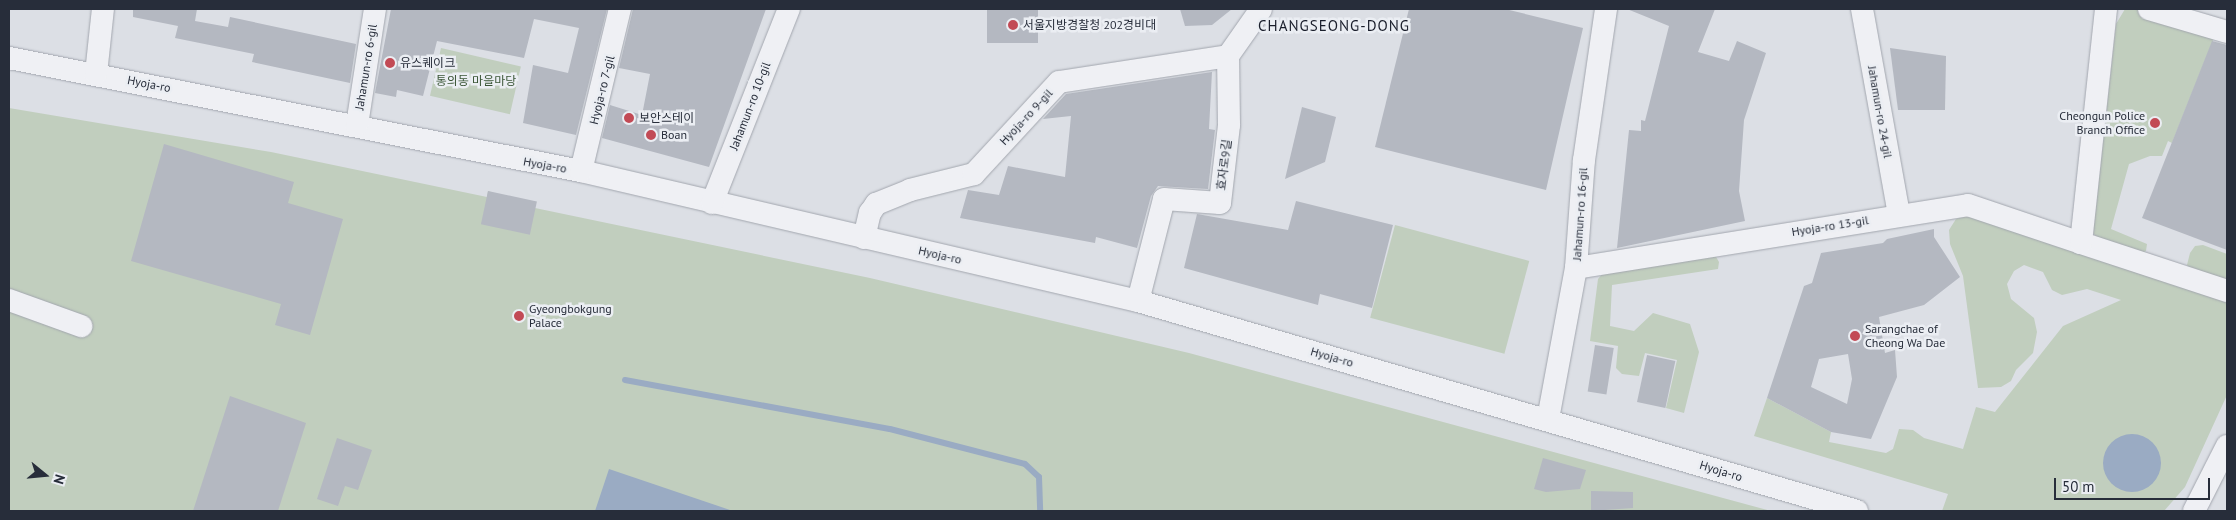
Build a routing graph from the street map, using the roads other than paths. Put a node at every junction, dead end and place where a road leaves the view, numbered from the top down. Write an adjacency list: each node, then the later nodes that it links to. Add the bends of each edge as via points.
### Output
1 (103, 9): 13 (street)
2 (375, 9): 14 (street, Jahamun-ro 6-gil)
3 (620, 9): 15 (street, Hyoja-ro 7-gil)
4 (789, 9): 16 (street, Jahamun-ro 10-gil)
5 (1260, 9): 11 (street)
6 (1606, 9): 20 (street, Jahamun-ro 16-gil, via 1584,160)
7 (1862, 9): 17 (street, Jahamun-ro 24-gil)
8 (2106, 9): 19 (street)
9 (2149, 9): 10 (street)
10 (2227, 32)
11 (1228, 56): 18 (street, Hyoja-ro 9-gil, via 1059,82 974,174 910,190 876,204 870,213); 23 (street, 효자로9길, via 1229,125 1220,203 1164,199)
12 (9, 58): 13 (street, Hyoja-ro)
13 (96, 74): 14 (street, Hyoja-ro)
14 (357, 125): 15 (street, Hyoja-ro)
15 (580, 171): 16 (street, Hyoja-ro)
16 (712, 203): 18 (street, Hyoja-ro)
17 (1899, 215): 19 (street, Hyoja-ro 13-gil, via 1968,205); 20 (street, Hyoja-ro 13-gil)
18 (864, 238): 23 (street, Hyoja-ro)
19 (2081, 243): 21 (street, Hyoja-ro 13-gil)
20 (1576, 268): 25 (street, Jahamun-ro 16-gil)
21 (2227, 292)
22 (9, 300): 24 (street)
23 (1138, 301): 25 (street, Hyoja-ro)
24 (81, 326)
25 (1548, 419): 28 (street, Hyoja-ro)
26 (2227, 446): 27 (street)
27 (2193, 509)
28 (1857, 511)

